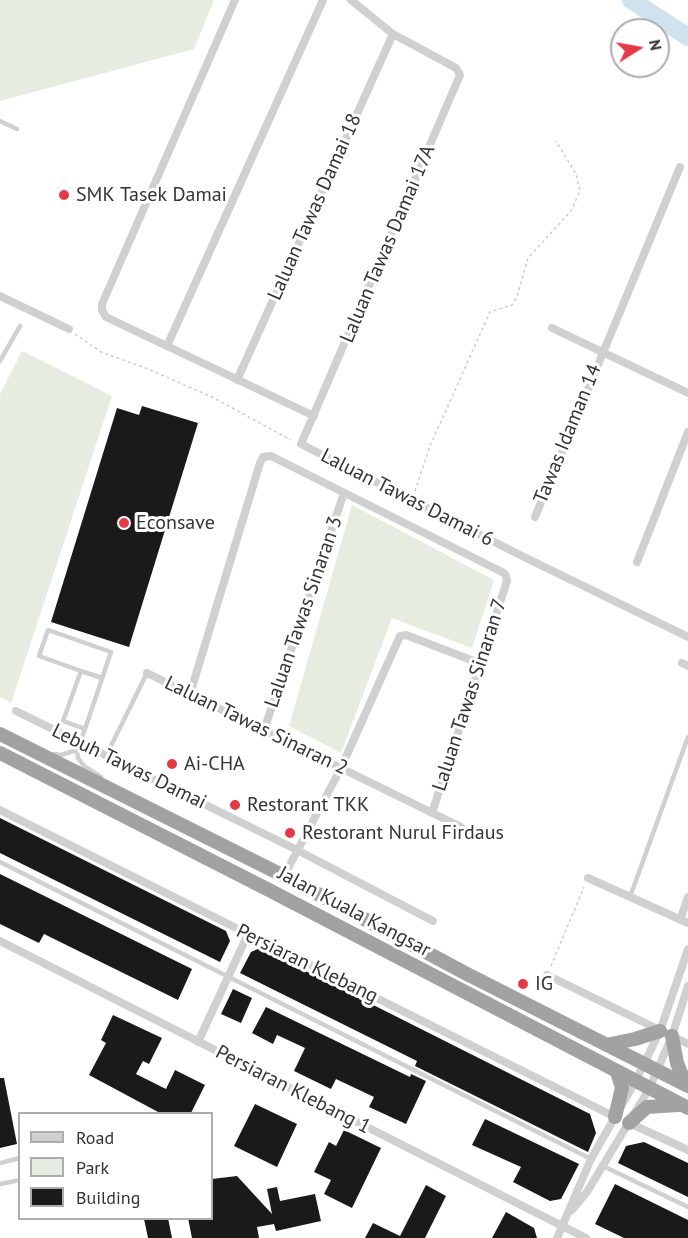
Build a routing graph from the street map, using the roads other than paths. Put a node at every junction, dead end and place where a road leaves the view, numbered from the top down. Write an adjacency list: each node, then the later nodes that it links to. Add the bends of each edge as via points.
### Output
1 (235, 0): 12 (street, via 102,304 106,317)
2 (323, 0): 12 (street)
3 (351, 0): 4 (street)
4 (393, 34): 15 (street, Laluan Tawas Damai 18); 17 (street, Laluan Tawas Damai 17A, via 456,68 459,80)
5 (0, 121): 6 (lane)
6 (17, 129)
7 (680, 167): 13 (street, Tawas Idaman 14)
8 (0, 296): 11 (street)
9 (20, 326): 14 (lane)
10 (552, 328): 13 (street)
11 (69, 329)
12 (166, 346): 15 (street)
13 (602, 352): 16 (street); 20 (street, Tawas Idaman 14)
14 (0, 361)
15 (237, 380): 17 (street)
16 (688, 393)
17 (314, 416): 22 (street, Laluan Tawas Damai 6, via 301,442 303,446)
18 (688, 432): 21 (street)
19 (344, 494): 23 (street, Laluan Tawas Sinaran 7, via 504,573 507,581); 27 (street, via 271,456 263,456); 30 (street, Laluan Tawas Sinaran 3)
20 (535, 517)
21 (637, 562)
22 (688, 637)
23 (480, 663): 36 (street, via 400,636); 39 (street, Laluan Tawas Sinaran 7)
24 (81, 670): 26 (lane); 26 (lane, via 39,656 48,630 111,652); 29 (lane, via 63,722)
25 (147, 673): 27 (street, Laluan Tawas Sinaran 2); 35 (lane)
26 (102, 678): 29 (lane)
27 (190, 694): 30 (street, Laluan Tawas Sinaran 2)
28 (16, 711): 33 (street, Lebuh Tawas Damai)
29 (85, 729): 33 (lane)
30 (264, 730): 36 (street, Laluan Tawas Sinaran 2)
31 (3, 736): 33 (lane, via 16,737 55,755); 37 (highway, Jalan Kuala Kangsar)
32 (688, 737): 45 (lane)
33 (79, 747): 35 (street, Lebuh Tawas Damai); 37 (lane, via 78,758 84,766 108,781)
34 (0, 753): 61 (highway, Jalan Kuala Kangsar)
35 (106, 756): 41 (street, Lebuh Tawas Damai)
36 (342, 768): 39 (street, Laluan Tawas Sinaran 2); 41 (street)
37 (118, 793): 43 (highway, Jalan Kuala Kangsar)
38 (0, 810): 49 (street, Persiaran Klebang)
39 (432, 813): 40 (street, Laluan Tawas Sinaran 2)
40 (461, 827)
41 (297, 850): 43 (street); 47 (street, Lebuh Tawas Damai)
42 (0, 862): 53 (lane)
43 (284, 876): 58 (highway, Jalan Kuala Kangsar)
44 (588, 878): 45 (street)
45 (630, 897): 48 (street)
46 (688, 897): 48 (street)
47 (433, 921)
48 (684, 922)
49 (248, 934): 53 (street); 66 (street, Persiaran Klebang)
50 (0, 941): 56 (street, Persiaran Klebang 1)
51 (688, 950): 55 (street)
52 (547, 975): 55 (street)
53 (229, 978): 56 (street); 70 (lane)
54 (688, 986): 55 (street)
55 (666, 1033): 57 (street); 58 (highway); 59 (street); 60 (street); 63 (highway)
56 (198, 1042): 77 (street, Persiaran Klebang 1)
57 (688, 1044)
58 (606, 1045): 59 (highway, Jalan Kuala Kangsar)
59 (644, 1064): 60 (highway, Jalan Kuala Kangsar); 62 (street)
60 (658, 1071): 63 (highway, Jalan Kuala Kangsar); 64 (street)
61 (617, 1072): 62 (highway, Jalan Kuala Kangsar); 66 (highway, via 622,1088)
62 (635, 1082): 64 (highway, Jalan Kuala Kangsar); 66 (street)
63 (687, 1086)
64 (649, 1089): 65 (highway, Jalan Kuala Kangsar); 67 (street)
65 (684, 1106): 67 (highway, via 647,1107)
66 (615, 1117): 70 (street)
67 (628, 1123): 68 (street); 72 (street)
68 (688, 1150)
69 (18, 1158): 71 (lane)
70 (591, 1160): 76 (street)
71 (0, 1163)
72 (603, 1166): 75 (lane); 76 (street)
73 (18, 1180): 74 (lane)
74 (0, 1184)
75 (688, 1207)
76 (568, 1215): 77 (street)
77 (562, 1227): 78 (street); 79 (street, Persiaran Klebang 1)
78 (558, 1238)
79 (586, 1238)

